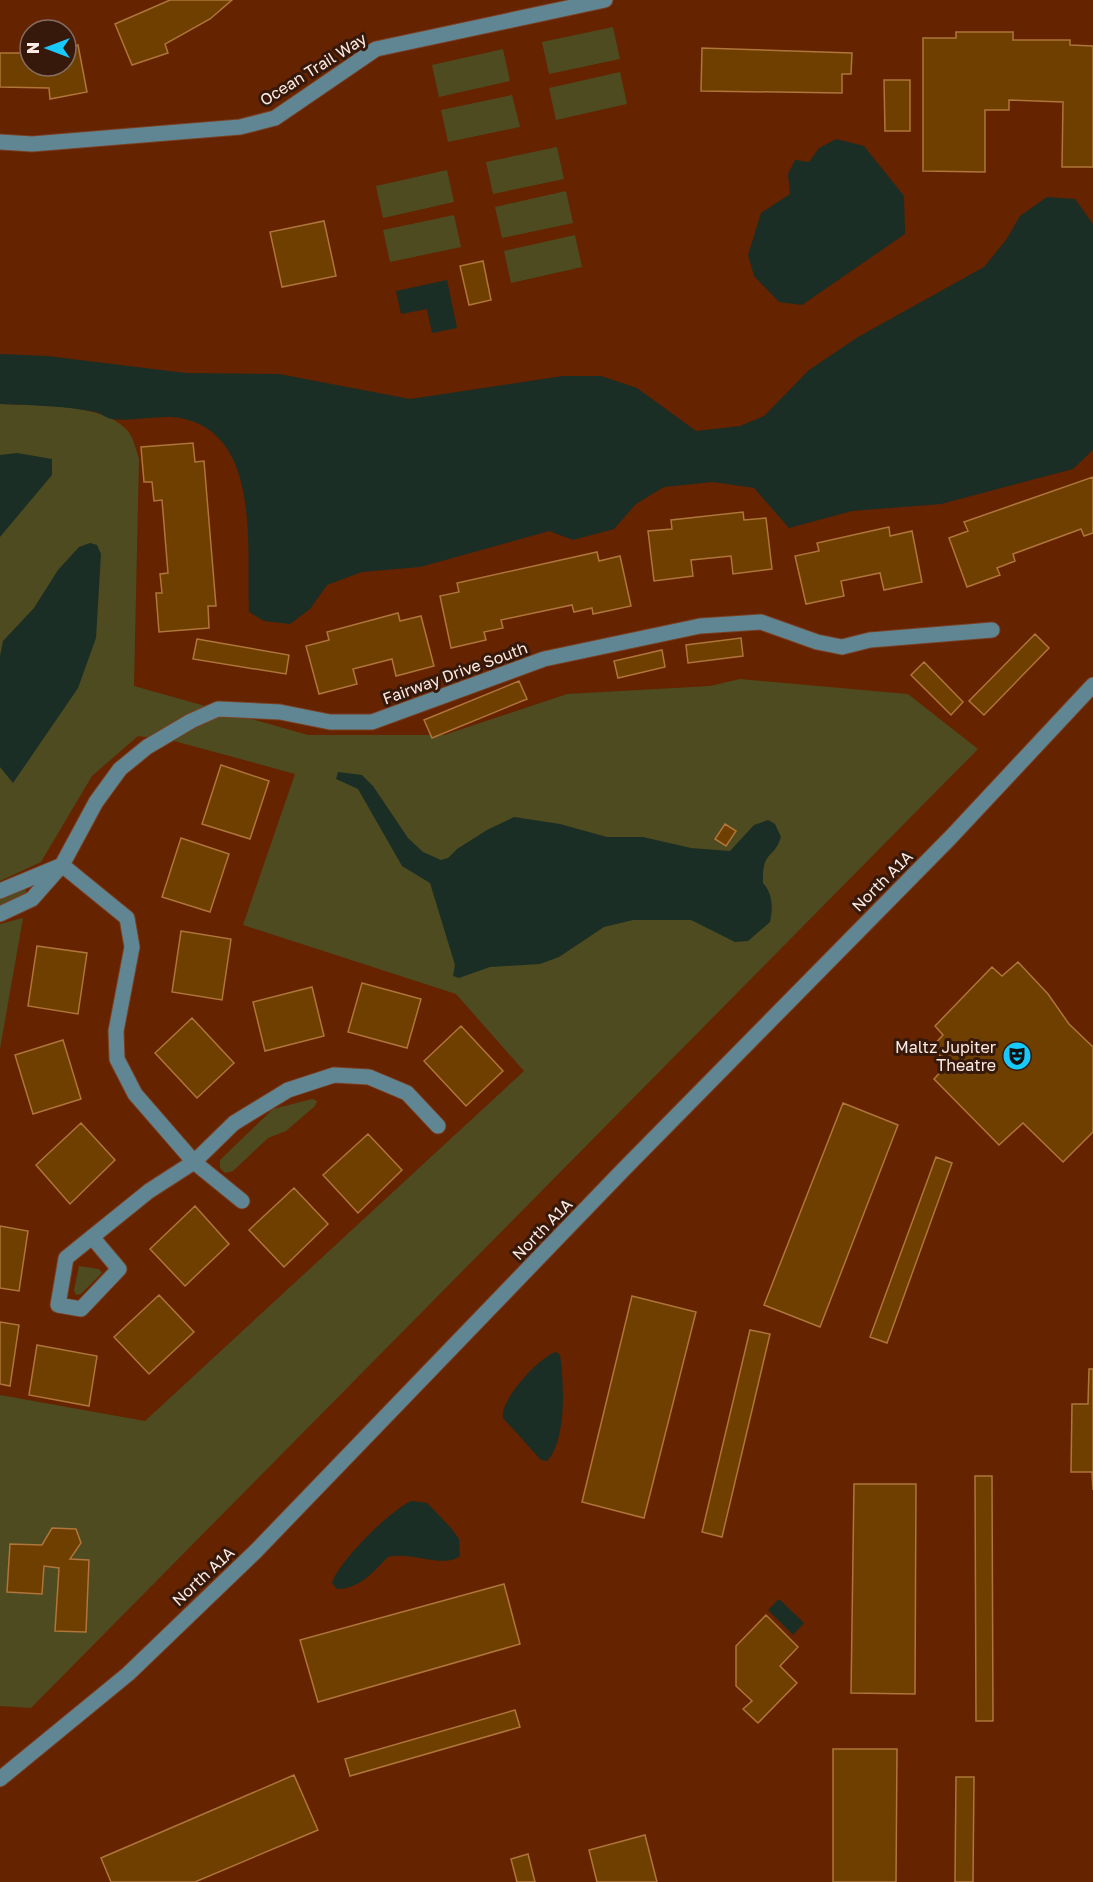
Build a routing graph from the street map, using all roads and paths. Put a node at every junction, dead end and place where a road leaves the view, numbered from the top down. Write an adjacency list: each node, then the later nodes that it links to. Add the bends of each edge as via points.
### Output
1 (605, 0): 2 (street, Ocean Trail Way, via 376,50 275,118 240,127 32,144)
2 (0, 142)
3 (992, 630): 5 (street, Fairway Drive South, via 870,640 842,647 761,622 700,626 544,659 372,722 330,722 280,712 218,709 147,747 120,769 96,802)
4 (1093, 685): 12 (street, North A1A, via 951,837 255,1552 128,1674)
5 (62, 865): 6 (street); 7 (street, Fairway Drive South, via 32,899); 9 (street, via 127,918 132,947 117,1030 117,1059 135,1094)
6 (0, 891)
7 (0, 914)
8 (438, 1126): 9 (street, via 407,1093 369,1077 334,1075 288,1090 234,1123)
9 (194, 1162): 10 (street); 11 (street, via 149,1191)
10 (242, 1201)
11 (92, 1237): 11 (street, via 66,1258 58,1305 81,1309 119,1269)
12 (0, 1779)

